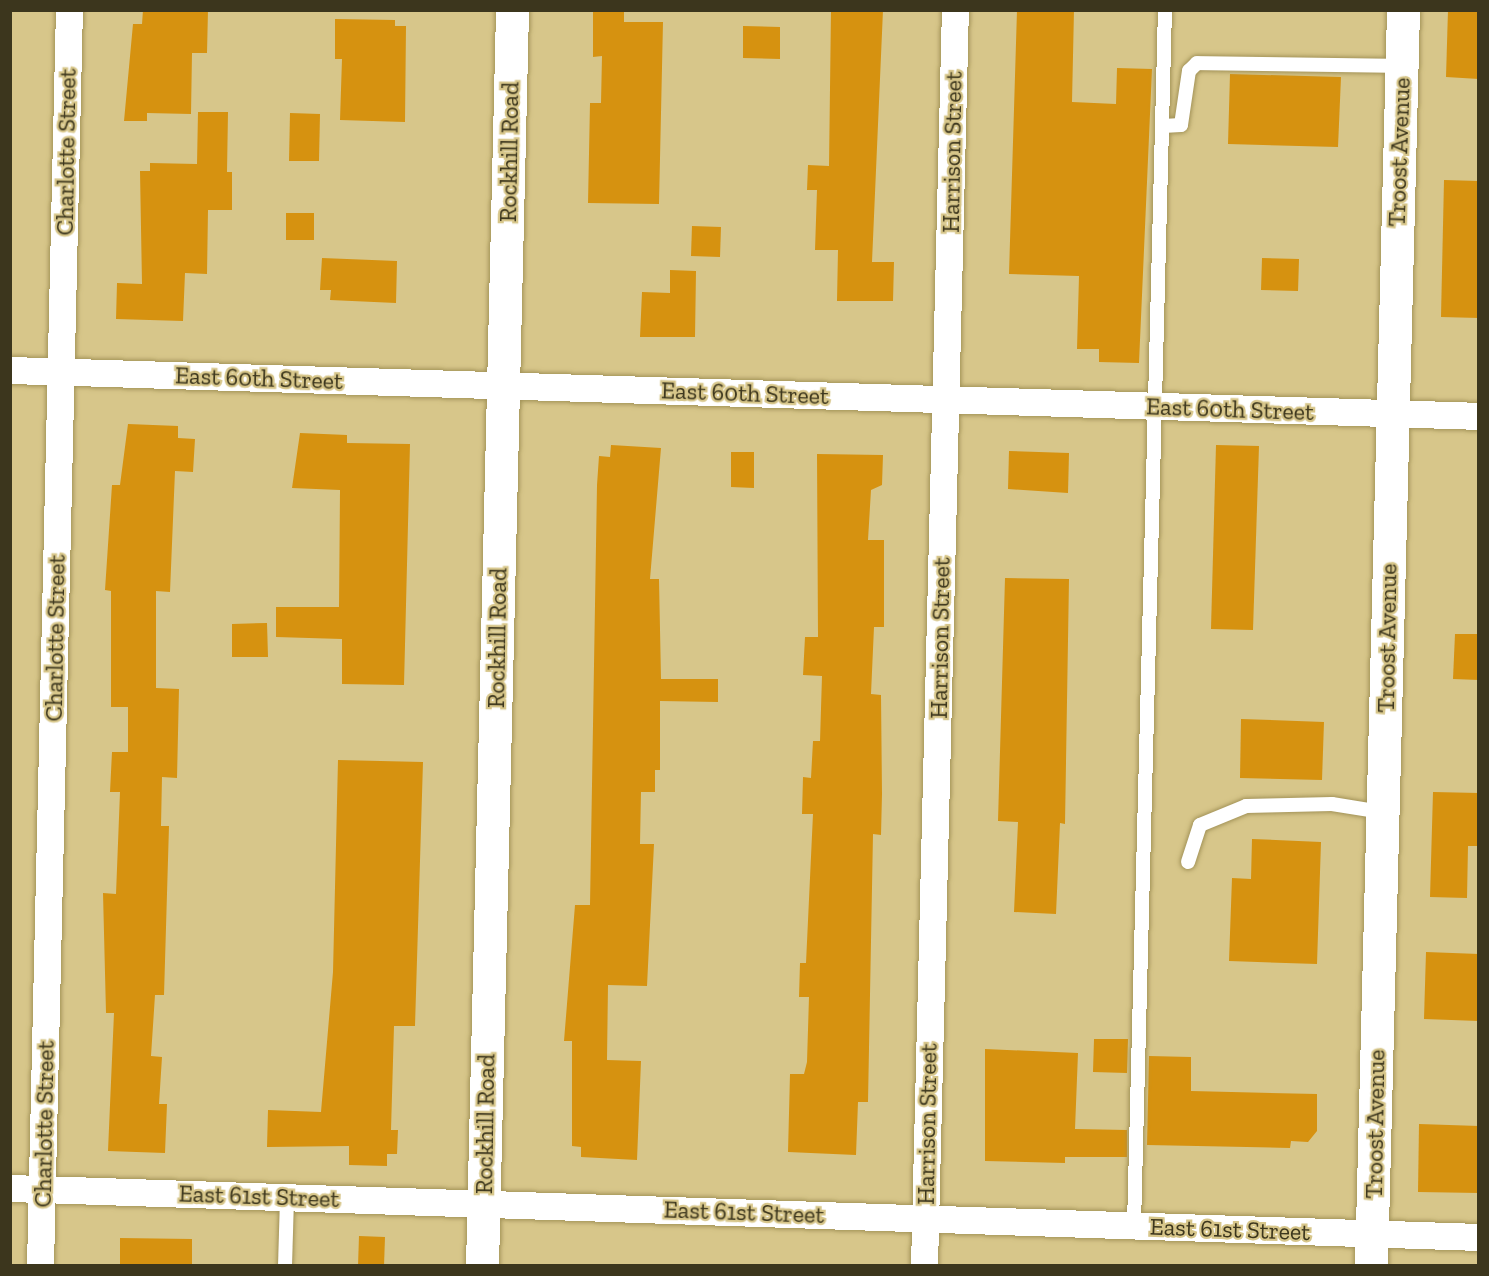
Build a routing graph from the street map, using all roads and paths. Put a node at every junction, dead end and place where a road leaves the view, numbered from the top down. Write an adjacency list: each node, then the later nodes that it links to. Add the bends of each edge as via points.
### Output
1 (69, 10): 9 (street, Charlotte Street)
2 (512, 10): 10 (main road, Rockhill Road)
3 (955, 10): 11 (street, Harrison Street)
4 (1166, 10): 7 (lane)
5 (1403, 10): 6 (main road, Troost Avenue)
6 (1401, 66): 7 (lane, via 1197,63 1189,71 1181,125); 13 (main road, Troost Avenue)
7 (1163, 126): 12 (lane)
8 (10, 370): 9 (street, East 60th Street)
9 (61, 372): 10 (street, East 60th Street); 18 (street, Charlotte Street)
10 (503, 385): 11 (street, East 60th Street); 20 (main road, Rockhill Road)
11 (945, 399): 12 (street, East 60th Street); 21 (street, Harrison Street)
12 (1157, 406): 13 (street, East 60th Street); 22 (lane)
13 (1392, 414): 14 (street, East 60th Street); 15 (main road, Troost Avenue)
14 (1479, 416)
15 (1382, 812): 16 (lane, via 1332,804 1246,806 1200,825); 23 (main road, Troost Avenue)
16 (1188, 862)
17 (10, 1188): 18 (street, East 61st Street)
18 (42, 1189): 19 (street, East 61st Street); 25 (street, Charlotte Street)
19 (287, 1197): 20 (street, East 61st Street); 26 (lane)
20 (483, 1204): 21 (street, East 61st Street); 27 (main road, Rockhill Road)
21 (925, 1218): 22 (street, East 61st Street); 28 (street, Harrison Street)
22 (1134, 1225): 23 (street, East 61st Street)
23 (1372, 1234): 24 (street, East 61st Street); 29 (main road, Troost Avenue)
24 (1479, 1237)
25 (40, 1266)
26 (285, 1266)
27 (482, 1266)
28 (924, 1266)
29 (1371, 1266)

